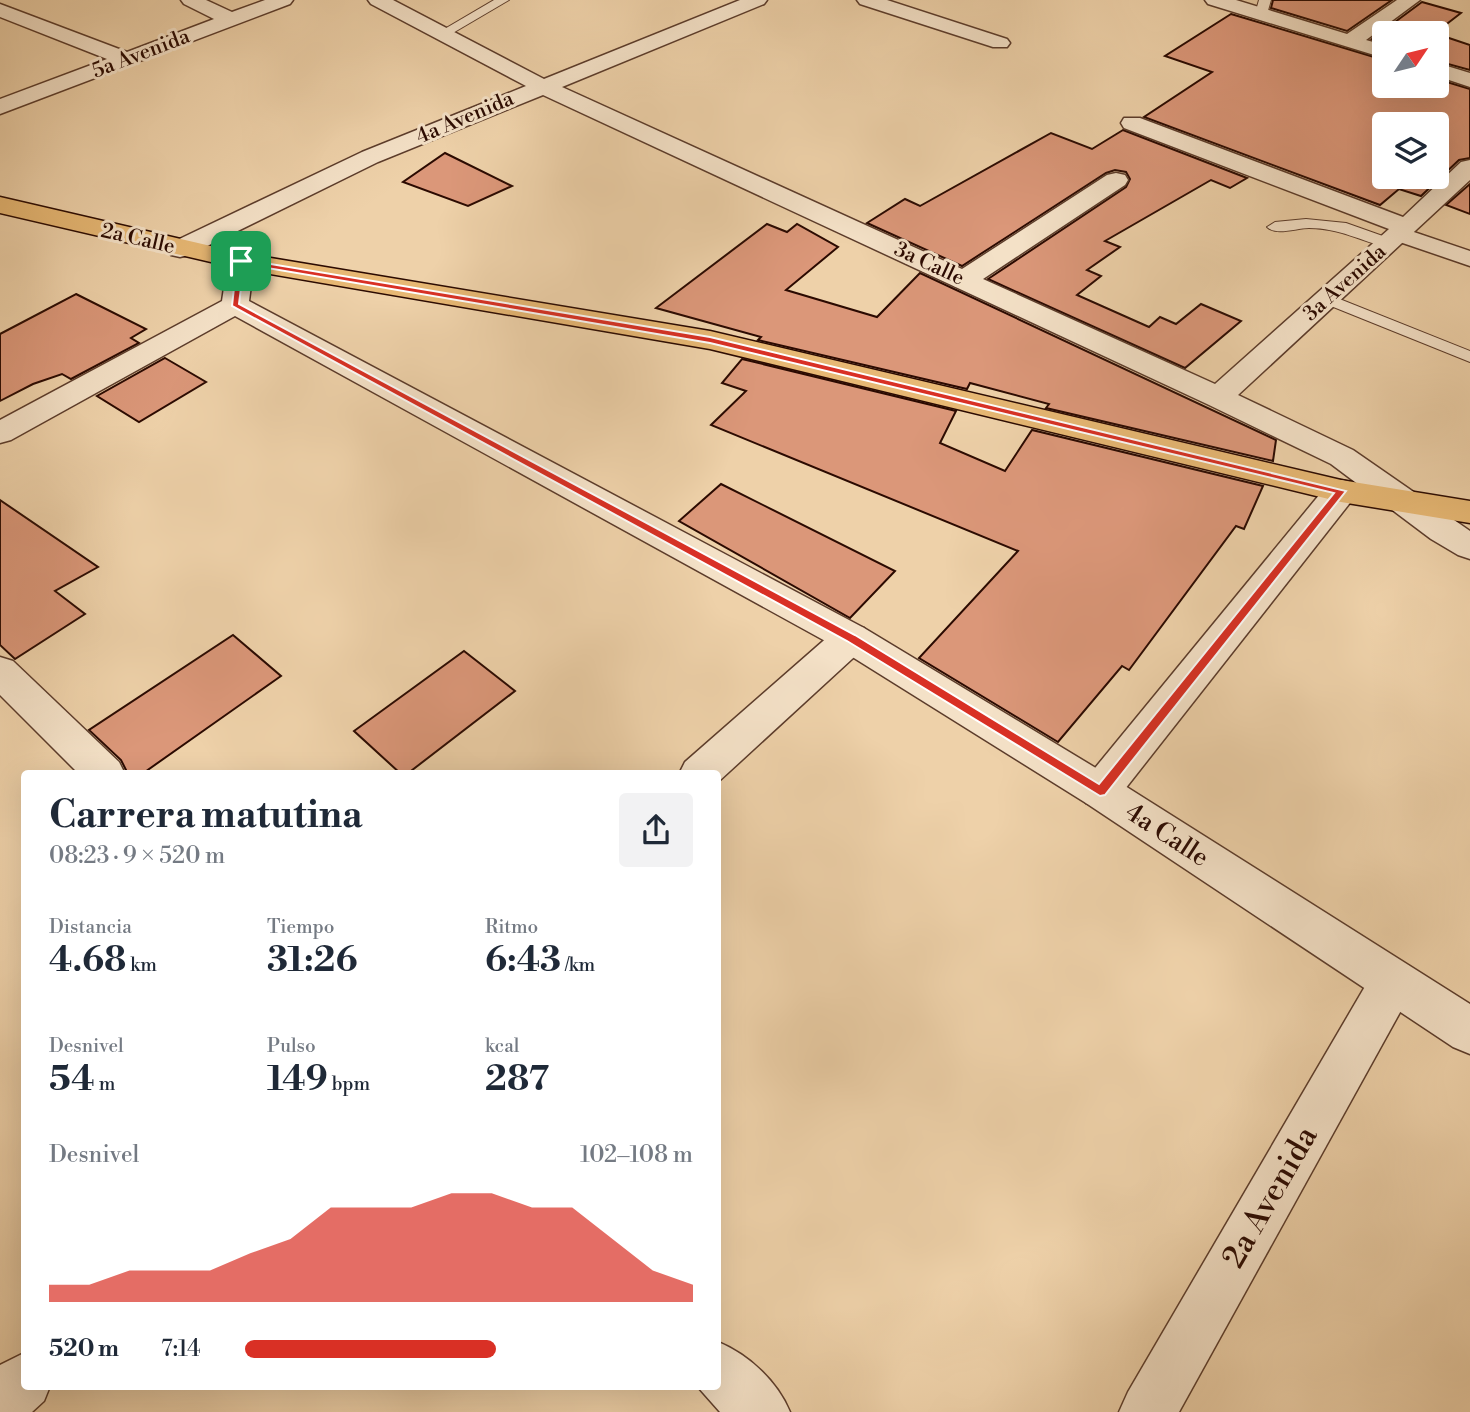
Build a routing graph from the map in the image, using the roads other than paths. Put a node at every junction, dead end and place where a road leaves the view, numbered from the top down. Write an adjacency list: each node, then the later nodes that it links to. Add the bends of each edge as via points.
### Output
1 (191, 0): 11 (street)
2 (283, 0): 11 (street, 5a Avenida)
3 (378, 0): 12 (street, 3a Calle)
4 (503, 0): 12 (lane)
5 (757, 0): 19 (street, 4a Avenida)
6 (867, 0): 14 (street)
7 (1216, 0): 9 (street)
8 (1410, 0): 13 (street)
9 (1263, 7): 13 (street)
10 (0, 9): 16 (street)
11 (231, 20): 16 (street, 5a Avenida)
12 (442, 34): 19 (street, 3a Calle)
13 (1350, 41): 15 (street)
14 (1000, 43)
15 (1372, 48)
16 (126, 59): 20 (street, 5a Avenida)
17 (1449, 73): 18 (street)
18 (1470, 80)
19 (542, 86): 27 (street, 4a Avenida, via 370,157); 30 (street, 3a Calle)
20 (0, 107)
21 (1132, 123): 26 (street)
22 (1470, 167): 26 (street, 3a Avenida)
23 (1116, 180): 30 (street)
24 (0, 205): 27 (main road, 2a Calle)
25 (1275, 226): 26 (lane, via 1334,223)
26 (1398, 235): 28 (street); 31 (street, 3a Avenida)
27 (180, 249): 29 (main road, 2a Calle)
28 (1470, 259)
29 (241, 261): 32 (street); 36 (main road, 2a Calle, via 710,340)
30 (963, 280): 34 (street, 3a Calle)
31 (1326, 299): 33 (lane); 34 (street, 3a Avenida)
32 (235, 305): 35 (street); 40 (street, 4a Calle)
33 (1470, 357)
34 (1218, 397): 37 (street, 3a Calle, via 1342,457)
35 (0, 433)
36 (1341, 491): 37 (main road, 2a Calle); 44 (street)
37 (1403, 500): 38 (main road, 2a Calle); 39 (street, 3a Calle)
38 (1470, 512)
39 (1470, 547)
40 (851, 638): 43 (street); 44 (street, 4a Calle)
41 (0, 671): 42 (street)
42 (100, 770)
43 (703, 770)
44 (1100, 791): 45 (street, 4a Calle)
45 (1393, 981): 46 (street, 4a Calle); 51 (street, 2a Avenida)
46 (1470, 1031)
47 (721, 1373): 50 (street)
48 (21, 1384): 49 (street)
49 (0, 1403)
50 (761, 1412)
51 (1148, 1412)

